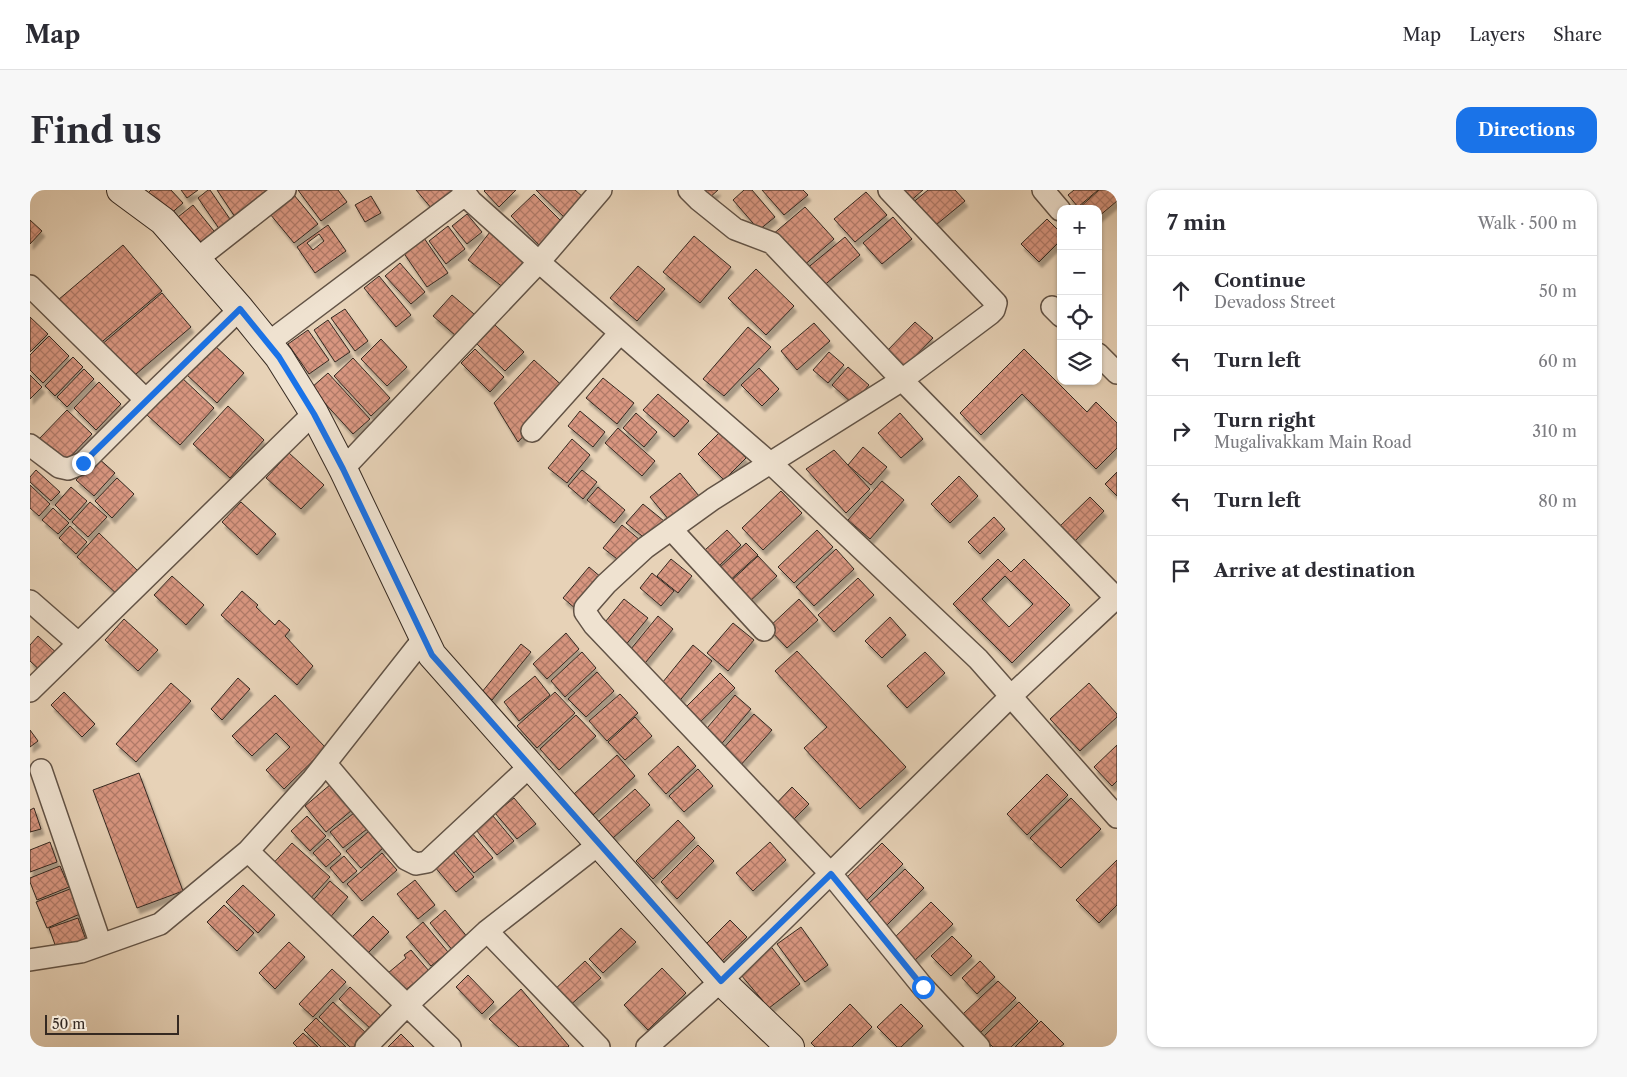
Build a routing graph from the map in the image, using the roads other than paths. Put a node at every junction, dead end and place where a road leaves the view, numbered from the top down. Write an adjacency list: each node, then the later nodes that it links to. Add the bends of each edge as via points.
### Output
1 (285, 190): 9 (street)
2 (601, 190): 10 (street)
3 (689, 190): 17 (street, via 735,229 772,243)
4 (890, 190): 17 (street, via 996,303 990,314)
5 (1043, 190): 8 (street)
6 (464, 192): 10 (street); 14 (street)
7 (133, 193): 9 (street, via 163,220)
8 (1057, 206)
9 (197, 259): 12 (street)
10 (539, 262): 13 (street); 23 (street)
11 (30, 286): 18 (street)
12 (240, 309): 14 (street); 18 (street)
13 (620, 333): 20 (street); 22 (street)
14 (268, 343): 19 (street)
15 (1102, 358): 16 (street)
16 (1117, 373)
17 (902, 380): 22 (street); 25 (street)
18 (146, 400): 21 (street, via 83,463 74,468 59,467)
19 (314, 414): 23 (street); 29 (street)
20 (532, 431)
21 (30, 445)
22 (771, 464): 24 (street, via 713,498); 31 (street, via 978,659)
23 (343, 469): 28 (street)
24 (671, 529): 27 (street); 38 (street, via 606,584 585,612)
25 (1117, 598): 31 (street)
26 (30, 600): 29 (street)
27 (764, 630)
28 (424, 638): 32 (street); 33 (street, via 432,655)
29 (78, 643): 30 (street)
30 (30, 691)
31 (1011, 696): 35 (street); 38 (street)
32 (326, 764): 33 (street, via 406,859 416,864 427,862); 37 (street)
33 (530, 766): 36 (street)
34 (41, 770): 40 (street)
35 (1117, 817)
36 (600, 844): 39 (street); 42 (street)
37 (248, 851): 40 (street, via 160,924); 43 (street)
38 (831, 874): 42 (street); 49 (street, via 923,987)
39 (487, 931): 43 (street); 46 (street)
40 (101, 945): 41 (street, via 81,952)
41 (30, 960)
42 (721, 981): 47 (street); 48 (street)
43 (407, 1005): 44 (street); 45 (street)
44 (366, 1047)
45 (450, 1047)
46 (599, 1047)
47 (647, 1047)
48 (790, 1047)
49 (979, 1047)

